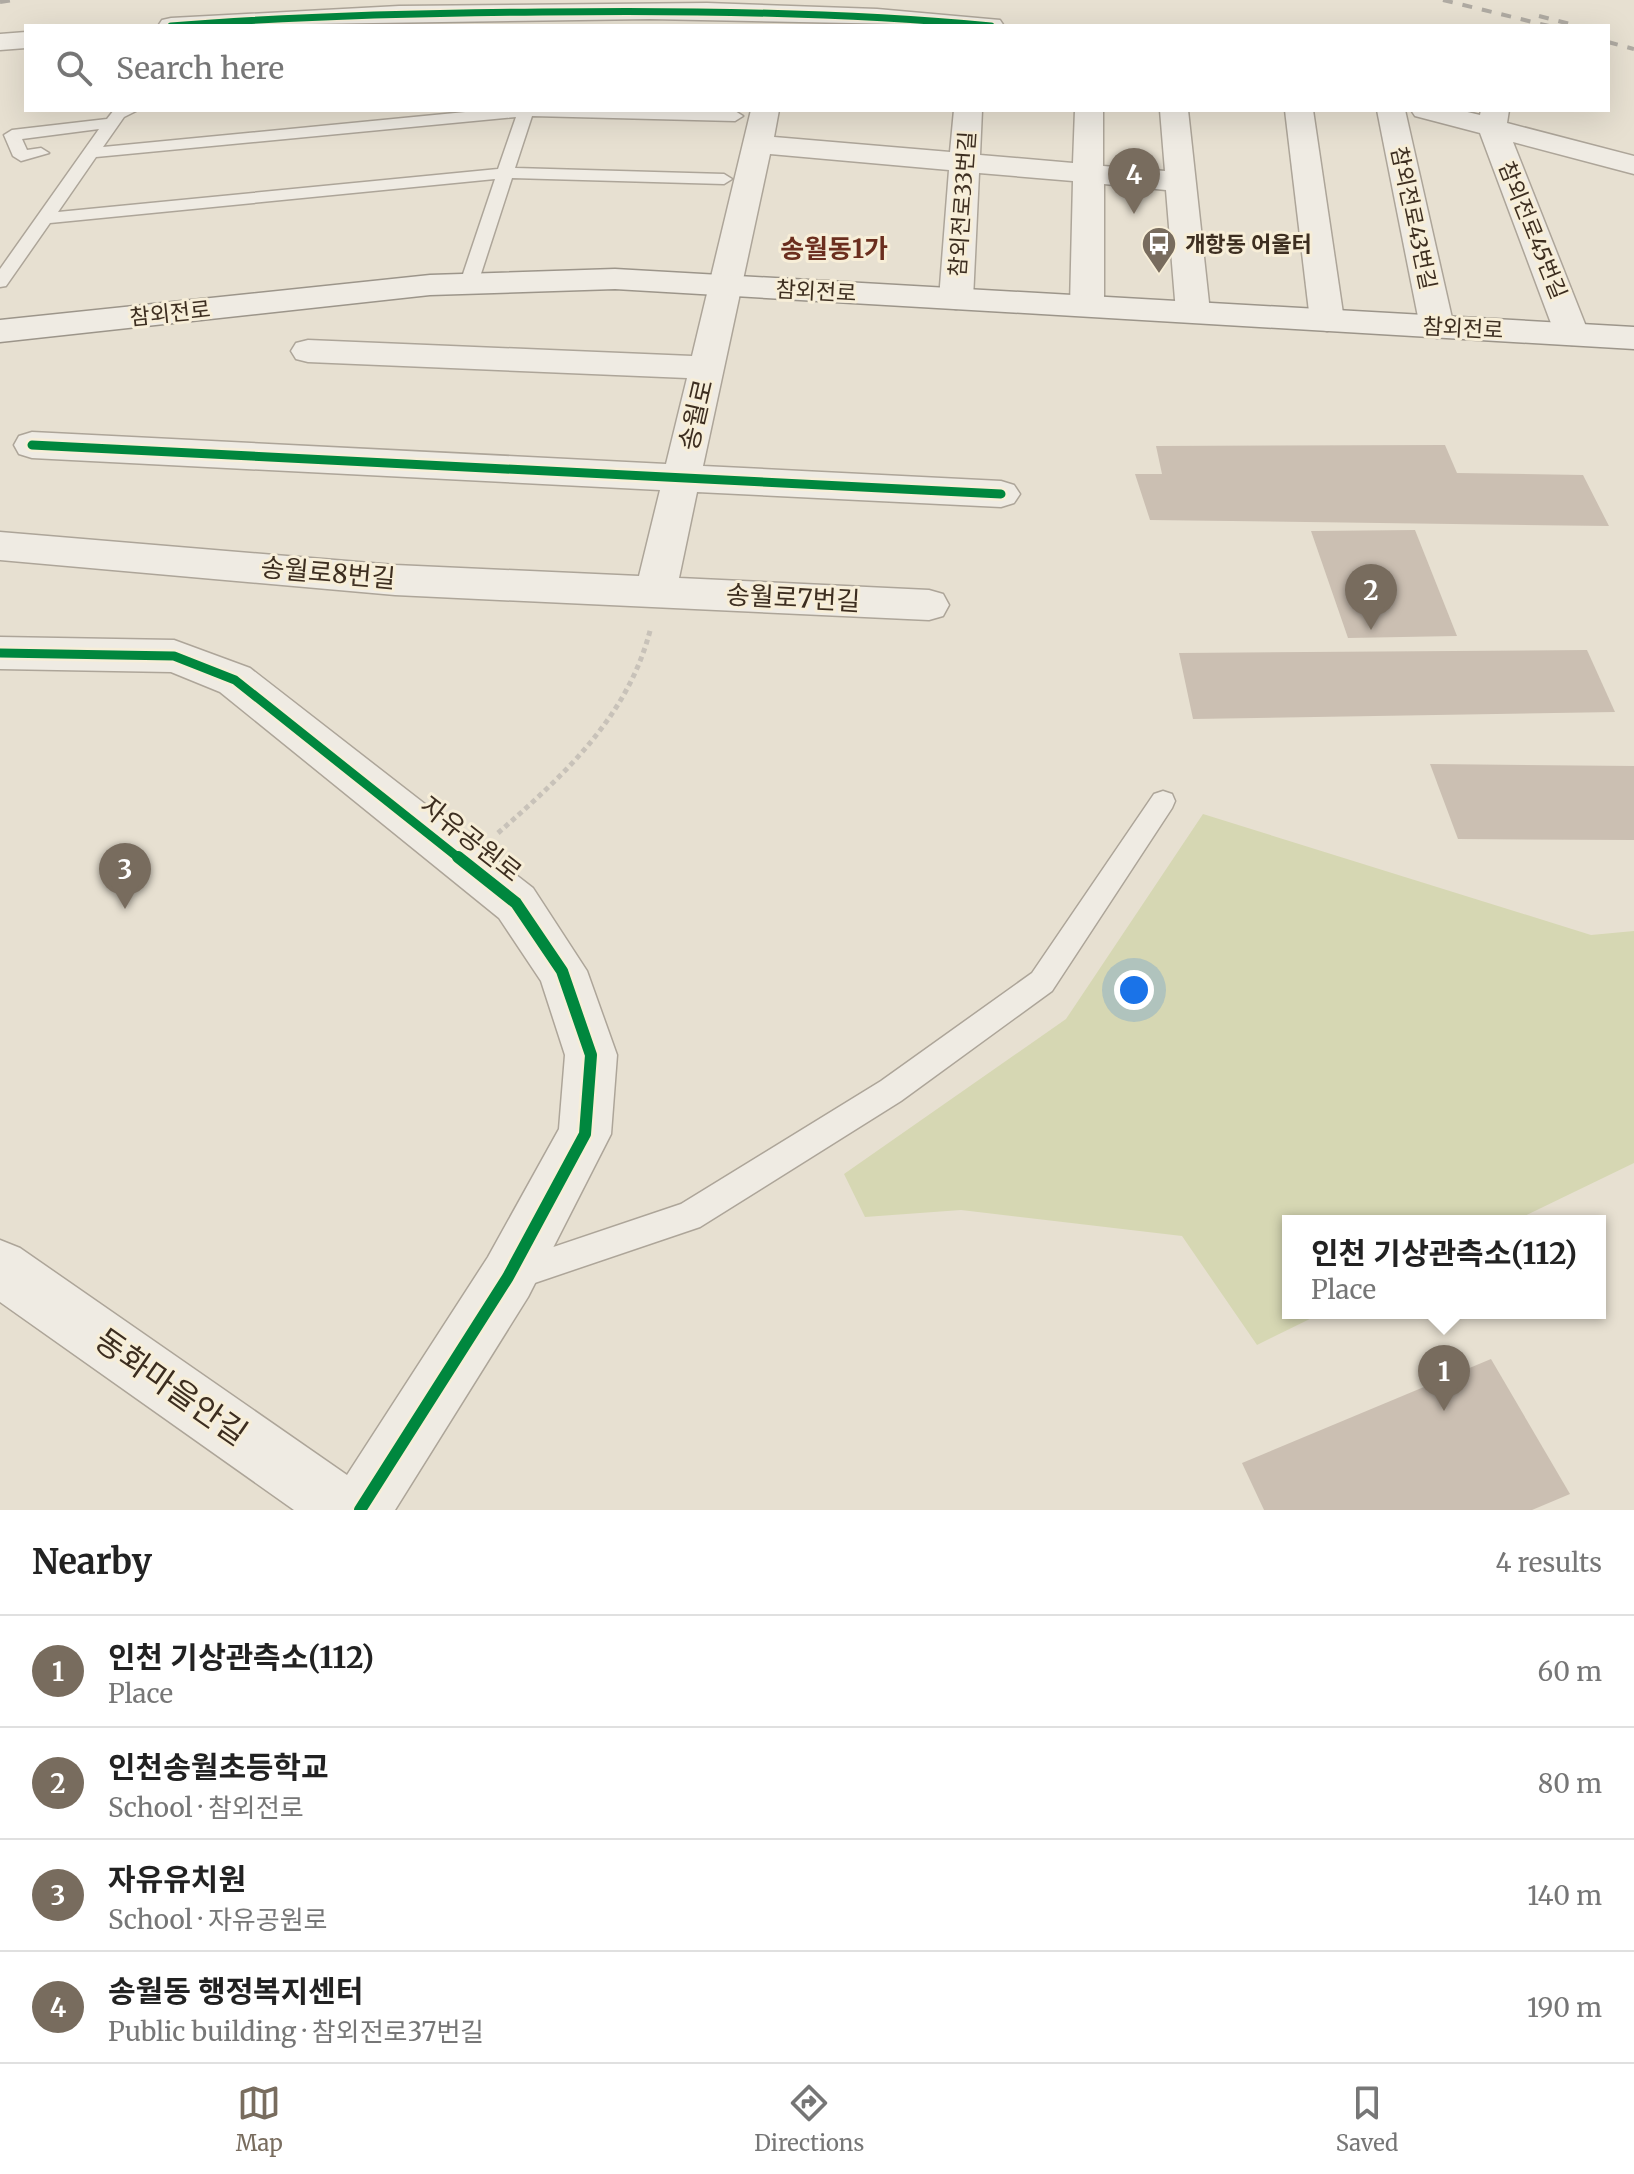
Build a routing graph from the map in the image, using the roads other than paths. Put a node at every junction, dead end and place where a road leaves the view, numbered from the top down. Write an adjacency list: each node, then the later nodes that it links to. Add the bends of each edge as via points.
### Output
1 (558, 13): 2 (street); 3 (street, via 290,15)
2 (785, 18): 4 (street, via 880,14)
3 (193, 24)
4 (971, 24)
5 (24, 40): 6 (street)
6 (0, 42)
7 (124, 112): 19 (lane)
8 (506, 112): 22 (lane)
9 (525, 112): 25 (lane)
10 (675, 112): 17 (lane)
11 (968, 112): 23 (street, 참외전로33번길)
12 (1089, 112): 26 (street)
13 (1174, 112): 28 (street)
14 (1299, 112): 36 (street)
15 (1391, 112): 37 (street, 참외전로43번길)
16 (1442, 112): 18 (street)
17 (750, 113): 20 (street, 송월로)
18 (1493, 118): 24 (street); 39 (street, 참외전로45번길)
19 (112, 123): 21 (lane, via 12,135 21,156); 22 (lane)
20 (757, 144): 23 (street); 32 (street, 송월로)
21 (41, 153)
22 (91, 153): 29 (lane)
23 (964, 165): 26 (street); 33 (street, 참외전로33번길)
24 (1634, 165)
25 (505, 173): 27 (lane); 29 (lane); 31 (lane)
26 (1090, 175): 28 (street); 34 (street)
27 (724, 179)
28 (1180, 182): 35 (street)
29 (45, 218): 30 (lane)
30 (0, 282)
31 (469, 283): 32 (street, 참외전로, via 615,279); 38 (street, 참외전로)
32 (725, 286): 33 (street, 참외전로); 42 (street, 송월로)
33 (956, 299): 34 (street, 참외전로)
34 (1087, 306): 35 (street, 참외전로)
35 (1193, 312): 36 (street, 참외전로)
36 (1327, 320): 37 (street, 참외전로)
37 (1437, 327): 39 (street, 참외전로)
38 (0, 331)
39 (1572, 334): 40 (street, 참외전로)
40 (1634, 338)
41 (308, 351): 42 (street)
42 (706, 368): 44 (street, 송월로)
43 (32, 445): 44 (street)
44 (681, 479): 45 (street); 47 (street, 송월로)
45 (1001, 494)
46 (0, 546): 47 (street, 송월로8번길, via 395,580)
47 (656, 591): 48 (street, 송월로7번길)
48 (929, 605)
49 (0, 653): 52 (street, 자유공원로, via 174,656 235,680 516,903 562,971 591,1055 585,1134)
50 (1163, 801): 52 (lane, via 1042,982 979,1028 891,1091 689,1216)
51 (0, 1268): 53 (street, 동화마을안길, via 317,1489)
52 (508, 1277): 54 (street, 자유공원로)
53 (339, 1510)
54 (360, 1510)

